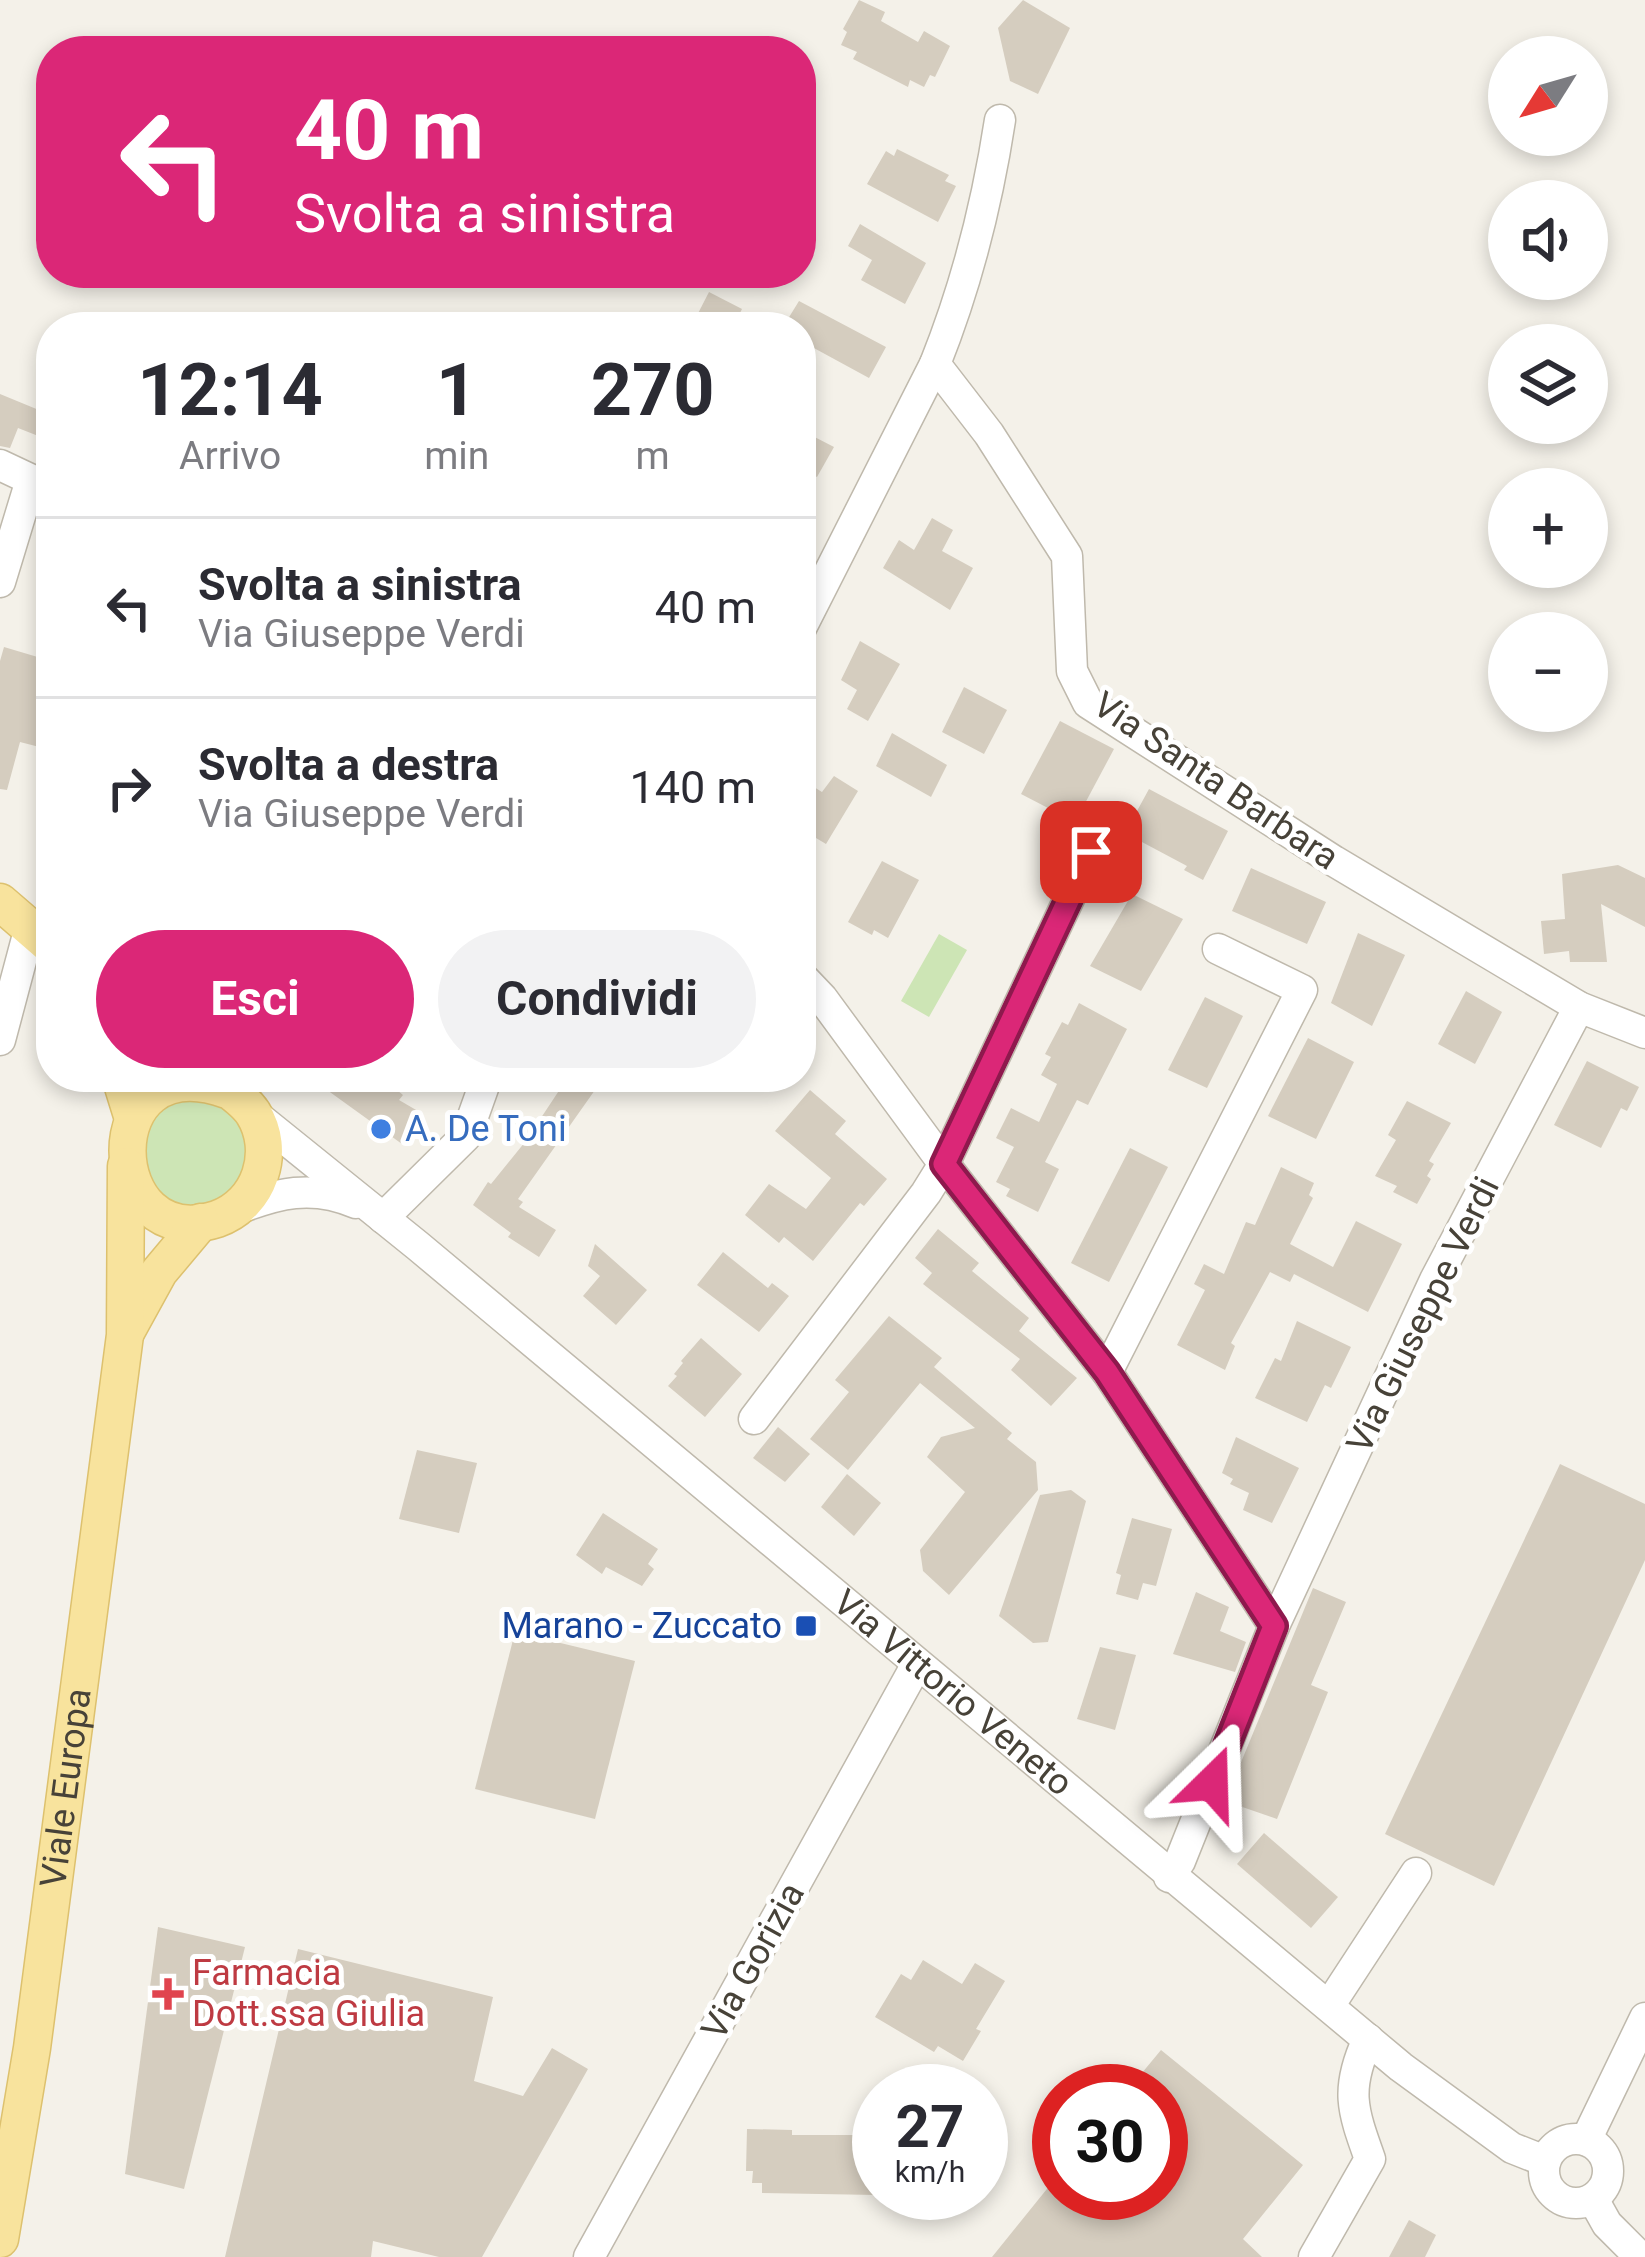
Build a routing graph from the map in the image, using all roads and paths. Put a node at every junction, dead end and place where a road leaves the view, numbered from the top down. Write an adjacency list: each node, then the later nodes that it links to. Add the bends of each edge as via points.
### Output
1 (1000, 120): 2 (street, via 962,297)
2 (935, 364): 7 (street); 14 (street, Via Santa Barbara, via 1067,556 1072,671 1088,703)
3 (0, 465): 4 (street)
4 (36, 483)
5 (36, 497): 6 (street)
6 (0, 581)
7 (816, 598)
8 (1091, 852): 22 (street)
9 (0, 902): 10 (main road)
10 (36, 932)
11 (36, 949): 16 (street)
12 (1218, 949): 27 (street, via 1302,990)
13 (816, 992): 22 (street)
14 (1579, 1007): 15 (street, Via Santa Barbara); 29 (street, Via Giuseppe Verdi, via 1435,1280)
15 (1645, 1033)
16 (0, 1040)
17 (125, 1092): 21 (main road)
18 (157, 1092): 21 (main road)
19 (482, 1092): 24 (street, via 466,1136)
20 (230, 1093): 24 (street, Via Vittorio Veneto); 25 (main road, via 262,1133 265,1154 251,1195)
21 (133, 1119): 23 (main road)
22 (944, 1164): 27 (street); 28 (street)
23 (126, 1166): 25 (main road, via 161,1214 181,1221); 26 (main road, Viale Europa)
24 (378, 1214): 25 (street, Via Vittorio Veneto, via 303,1190); 30 (street, Via Vittorio Veneto)
25 (218, 1216): 26 (main road, Viale Europa, via 159,1272)
26 (125, 1335): 39 (main road, Viale Europa)
27 (1107, 1372): 29 (street, via 1163,1444)
28 (754, 1419)
29 (1274, 1626): 32 (street, Via Giuseppe Verdi)
30 (917, 1664): 32 (street, Via Vittorio Veneto); 40 (street, Via Gorizia)
31 (1416, 1873): 33 (street)
32 (1169, 1877): 33 (street, Via Vittorio Veneto)
33 (1329, 2006): 35 (street, Via Vittorio Veneto)
34 (1645, 2018): 36 (street)
35 (1368, 2039): 37 (street, Via Vittorio Veneto, via 1497,2138); 41 (street, via 1351,2084 1370,2158)
36 (1586, 2140): 37 (street, via 1556,2145); 38 (street, via 1602,2152 1608,2173)
37 (1545, 2161): 38 (street, Via Vittorio Veneto, via 1544,2181 1556,2197 1574,2204)
38 (1593, 2199): 42 (street)
39 (0, 2239)
40 (589, 2257)
41 (1314, 2257)
42 (1640, 2257)

